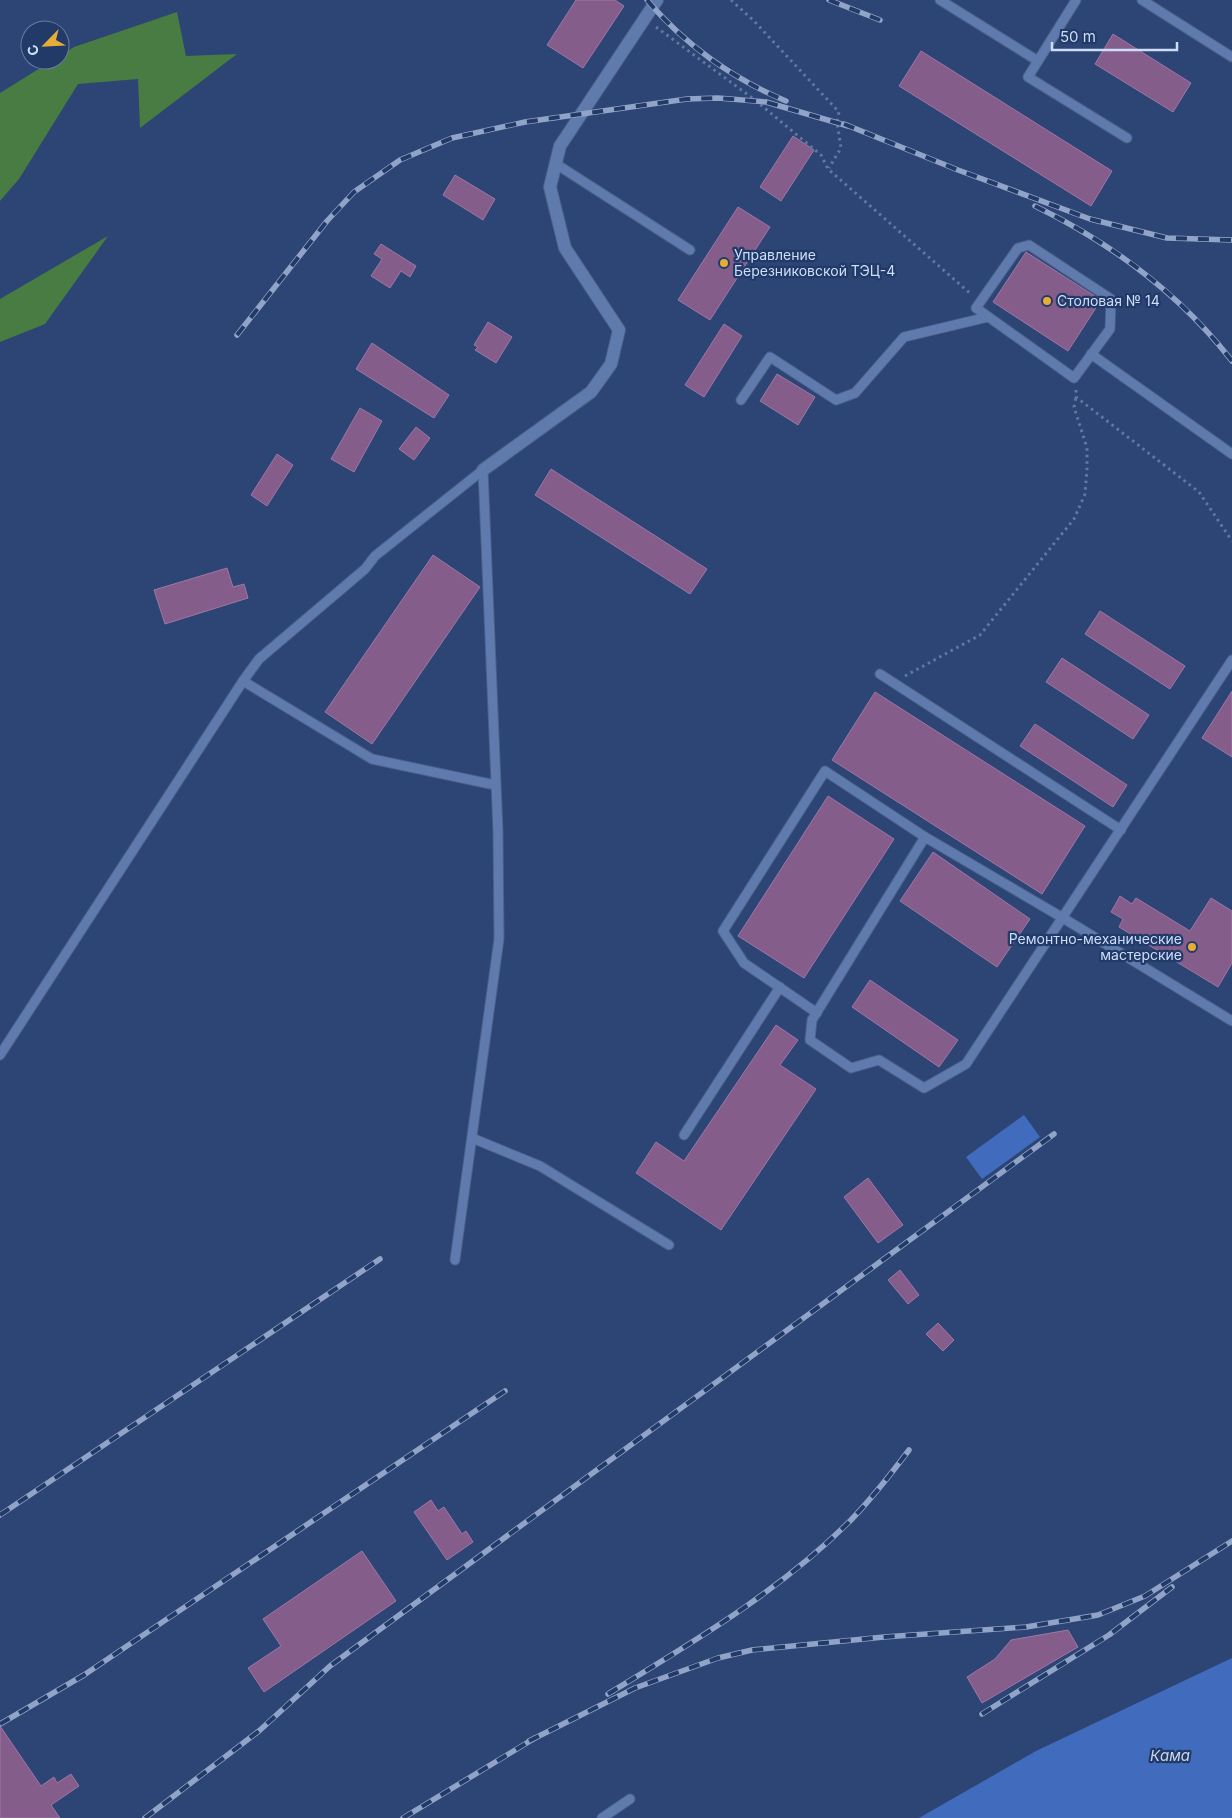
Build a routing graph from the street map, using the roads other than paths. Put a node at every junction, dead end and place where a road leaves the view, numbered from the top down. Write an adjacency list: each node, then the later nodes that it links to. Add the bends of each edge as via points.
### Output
1 (657, 0): 8 (street, via 560,146)
2 (940, 0): 6 (lane)
3 (1076, 0): 6 (lane)
4 (1142, 0): 5 (lane)
5 (1232, 57)
6 (1038, 61): 7 (lane, via 1028,77)
7 (1128, 138)
8 (556, 164): 9 (lane); 14 (street, via 550,187 564,248 619,330 611,364 591,392)
9 (690, 250)
10 (988, 317): 11 (lane, via 1074,378); 11 (lane, via 976,308 1018,248 1029,245 1111,299 1110,329); 12 (lane, via 904,337 855,393 836,400 770,357)
11 (1091, 354): 13 (lane)
12 (741, 400)
13 (1232, 454)
14 (483, 470): 17 (lane, via 375,556 365,569 259,659); 18 (lane)
15 (1232, 660): 19 (lane)
16 (880, 674): 19 (lane)
17 (244, 681): 18 (lane, via 372,759); 25 (lane)
18 (496, 785): 27 (lane, via 499,938)
19 (1121, 830): 21 (lane)
20 (924, 837): 21 (lane); 22 (lane, via 825,770 723,931 744,963); 23 (lane)
21 (1063, 918): 23 (lane, via 966,1064 924,1088 879,1060 851,1068 810,1040 812,1020); 24 (lane)
22 (780, 987): 23 (lane); 26 (lane)
23 (817, 1013)
24 (1232, 1022)
25 (0, 1054)
26 (684, 1135)
27 (472, 1138): 28 (lane, via 540,1166); 29 (lane)
28 (669, 1245)
29 (455, 1260)
30 (630, 1800): 31 (lane)
31 (602, 1818)

